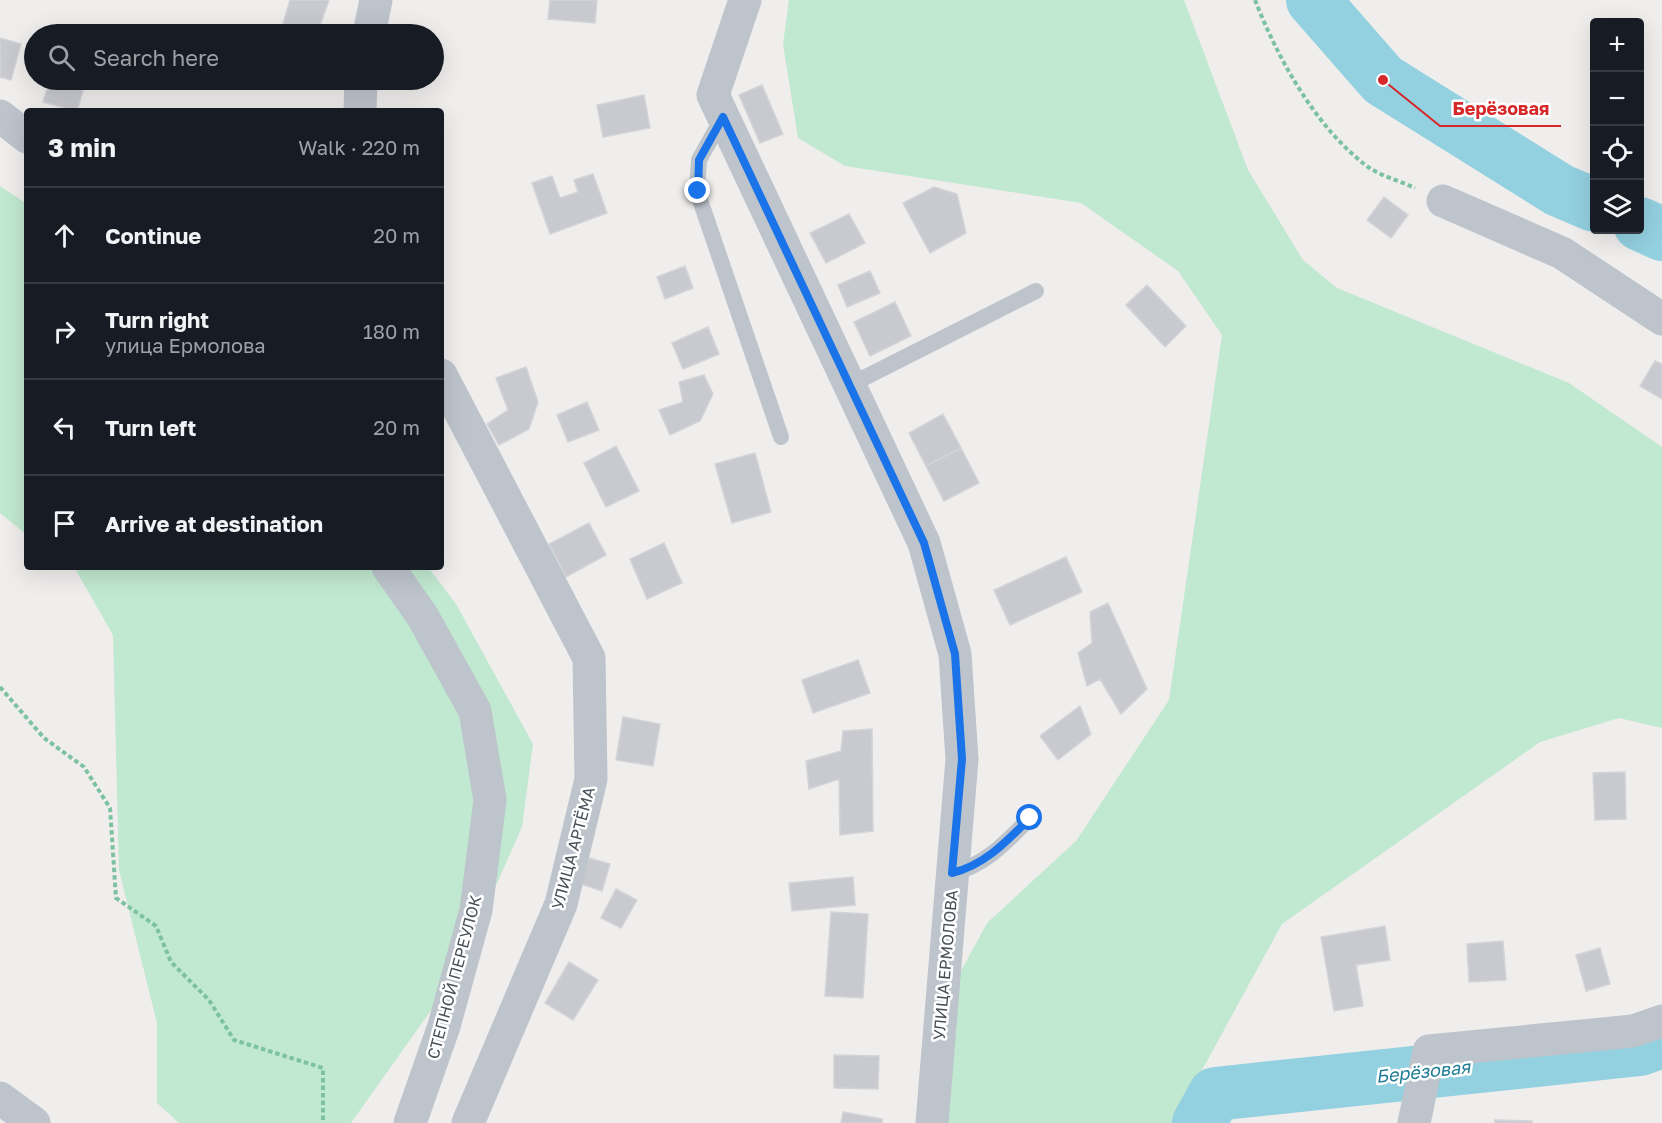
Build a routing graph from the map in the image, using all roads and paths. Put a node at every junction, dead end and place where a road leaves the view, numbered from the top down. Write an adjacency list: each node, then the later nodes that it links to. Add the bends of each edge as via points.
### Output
1 (376, 0): 4 (street)
2 (745, 0): 8 (street, УЛИЦА ЕРМОЛОВА, via 713,95)
3 (1255, 0): 10 (path, via 1271,40 1316,115 1369,167)
4 (371, 24)
5 (361, 90): 6 (street)
6 (360, 108)
7 (0, 116): 9 (street)
8 (723, 117): 14 (street, УЛИЦА ЕРМОЛОВА); 15 (lane, via 699,160 698,191)
9 (24, 135)
10 (1443, 201): 12 (street, via 1562,253)
11 (1036, 291): 14 (lane)
12 (1662, 319)
13 (444, 381): 26 (street, УЛИЦА АРТЁМА, via 589,658 591,779 561,904)
14 (850, 385): 19 (street, УЛИЦА ЕРМОЛОВА, via 924,543 955,654 962,759)
15 (782, 437)
16 (390, 570): 25 (street, СТЕПНОЙ ПЕРЕУЛОК, via 423,617 475,711 490,800 476,910 444,1026)
17 (0, 687): 24 (path, via 44,738 84,767 110,808 116,898 156,926 171,962 209,1000 234,1040 323,1068)
18 (1030, 818): 19 (lane, via 993,854 967,870)
19 (952, 873): 27 (street, УЛИЦА ЕРМОЛОВА)
20 (1662, 1021): 22 (street, via 1633,1031 1429,1051)
21 (0, 1098): 23 (street)
22 (1417, 1108)
23 (34, 1123)
24 (323, 1123)
25 (410, 1123)
26 (468, 1123)
27 (932, 1123)

